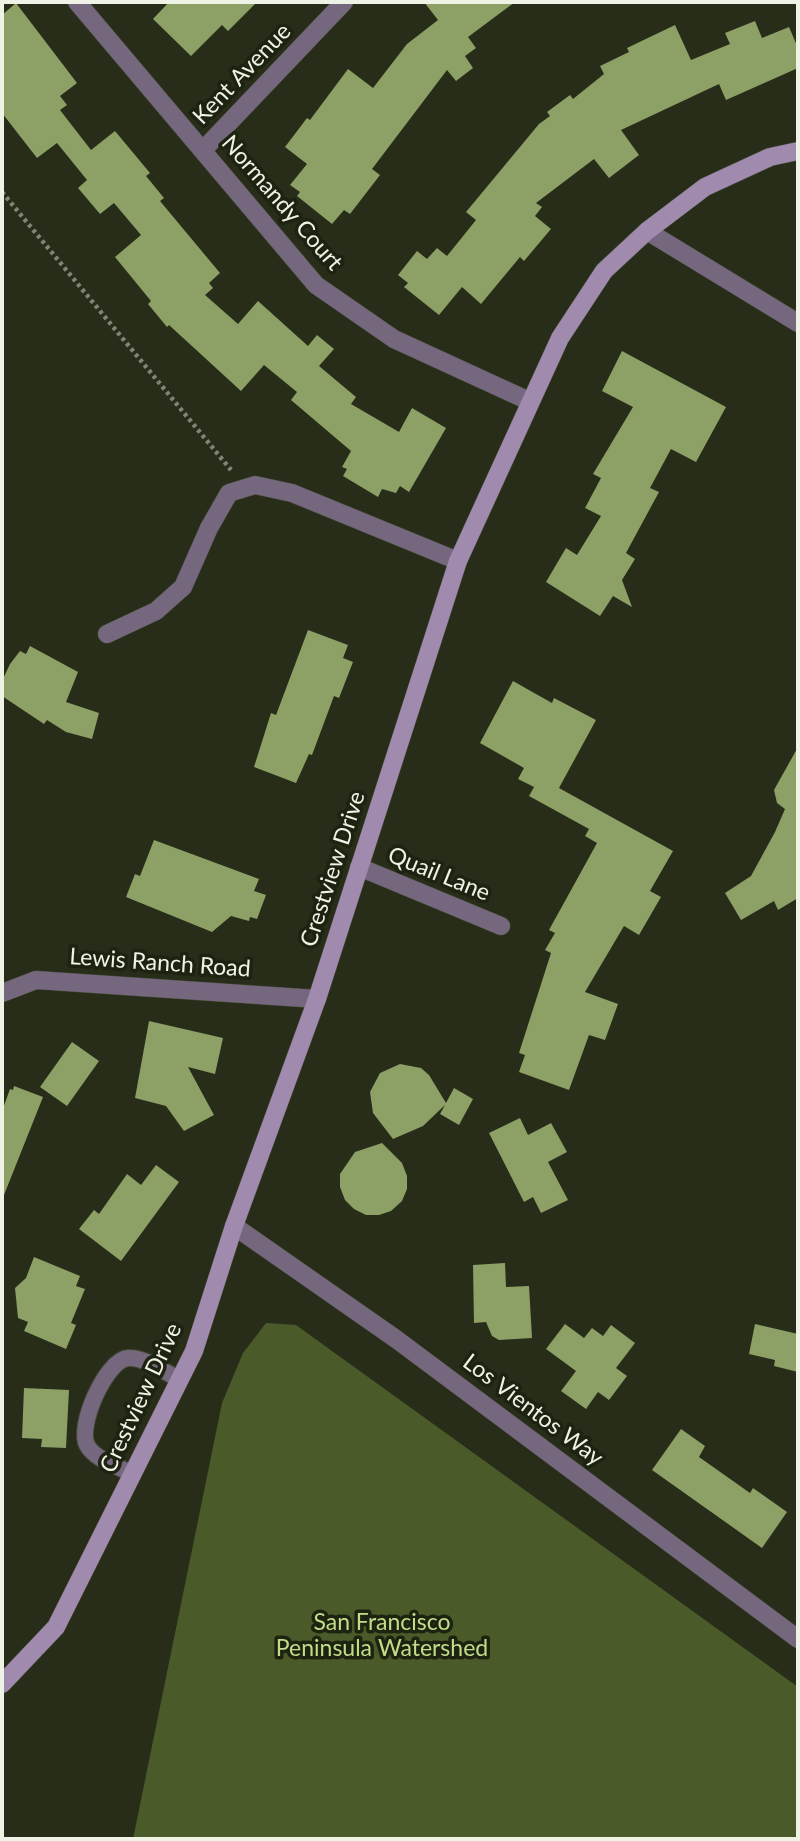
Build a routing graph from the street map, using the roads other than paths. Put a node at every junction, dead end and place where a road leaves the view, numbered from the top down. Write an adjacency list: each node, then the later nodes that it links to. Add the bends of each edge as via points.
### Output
1 (77, 2): 3 (street, Normandy Court)
2 (344, 2): 3 (street, Kent Avenue)
3 (204, 149): 7 (street, Normandy Court, via 316,285 394,339)
4 (798, 151): 5 (street, Crestview Drive, via 770,157 705,187)
5 (647, 231): 6 (street); 7 (street, Crestview Drive, via 604,271 560,338)
6 (798, 323)
7 (529, 401): 8 (street, Crestview Drive)
8 (458, 561): 9 (street, via 292,493 255,485 229,493 183,587 156,611); 10 (street, Crestview Drive)
9 (107, 635)
10 (359, 867): 11 (street, Quail Lane); 13 (street, Crestview Drive)
11 (501, 926)
12 (2, 993): 13 (street, Lewis Ranch Road, via 36,980)
13 (317, 999): 14 (street, Crestview Drive)
14 (234, 1226): 15 (street, Crestview Drive, via 194,1351); 17 (street, Los Vientos Way, via 396,1339)
15 (179, 1379): 16 (street, Crestview Drive); 16 (lane, via 128,1358 115,1362 106,1373 84,1437 93,1453)
16 (133, 1474): 18 (street, Crestview Drive, via 56,1627)
17 (798, 1639)
18 (2, 1684)

